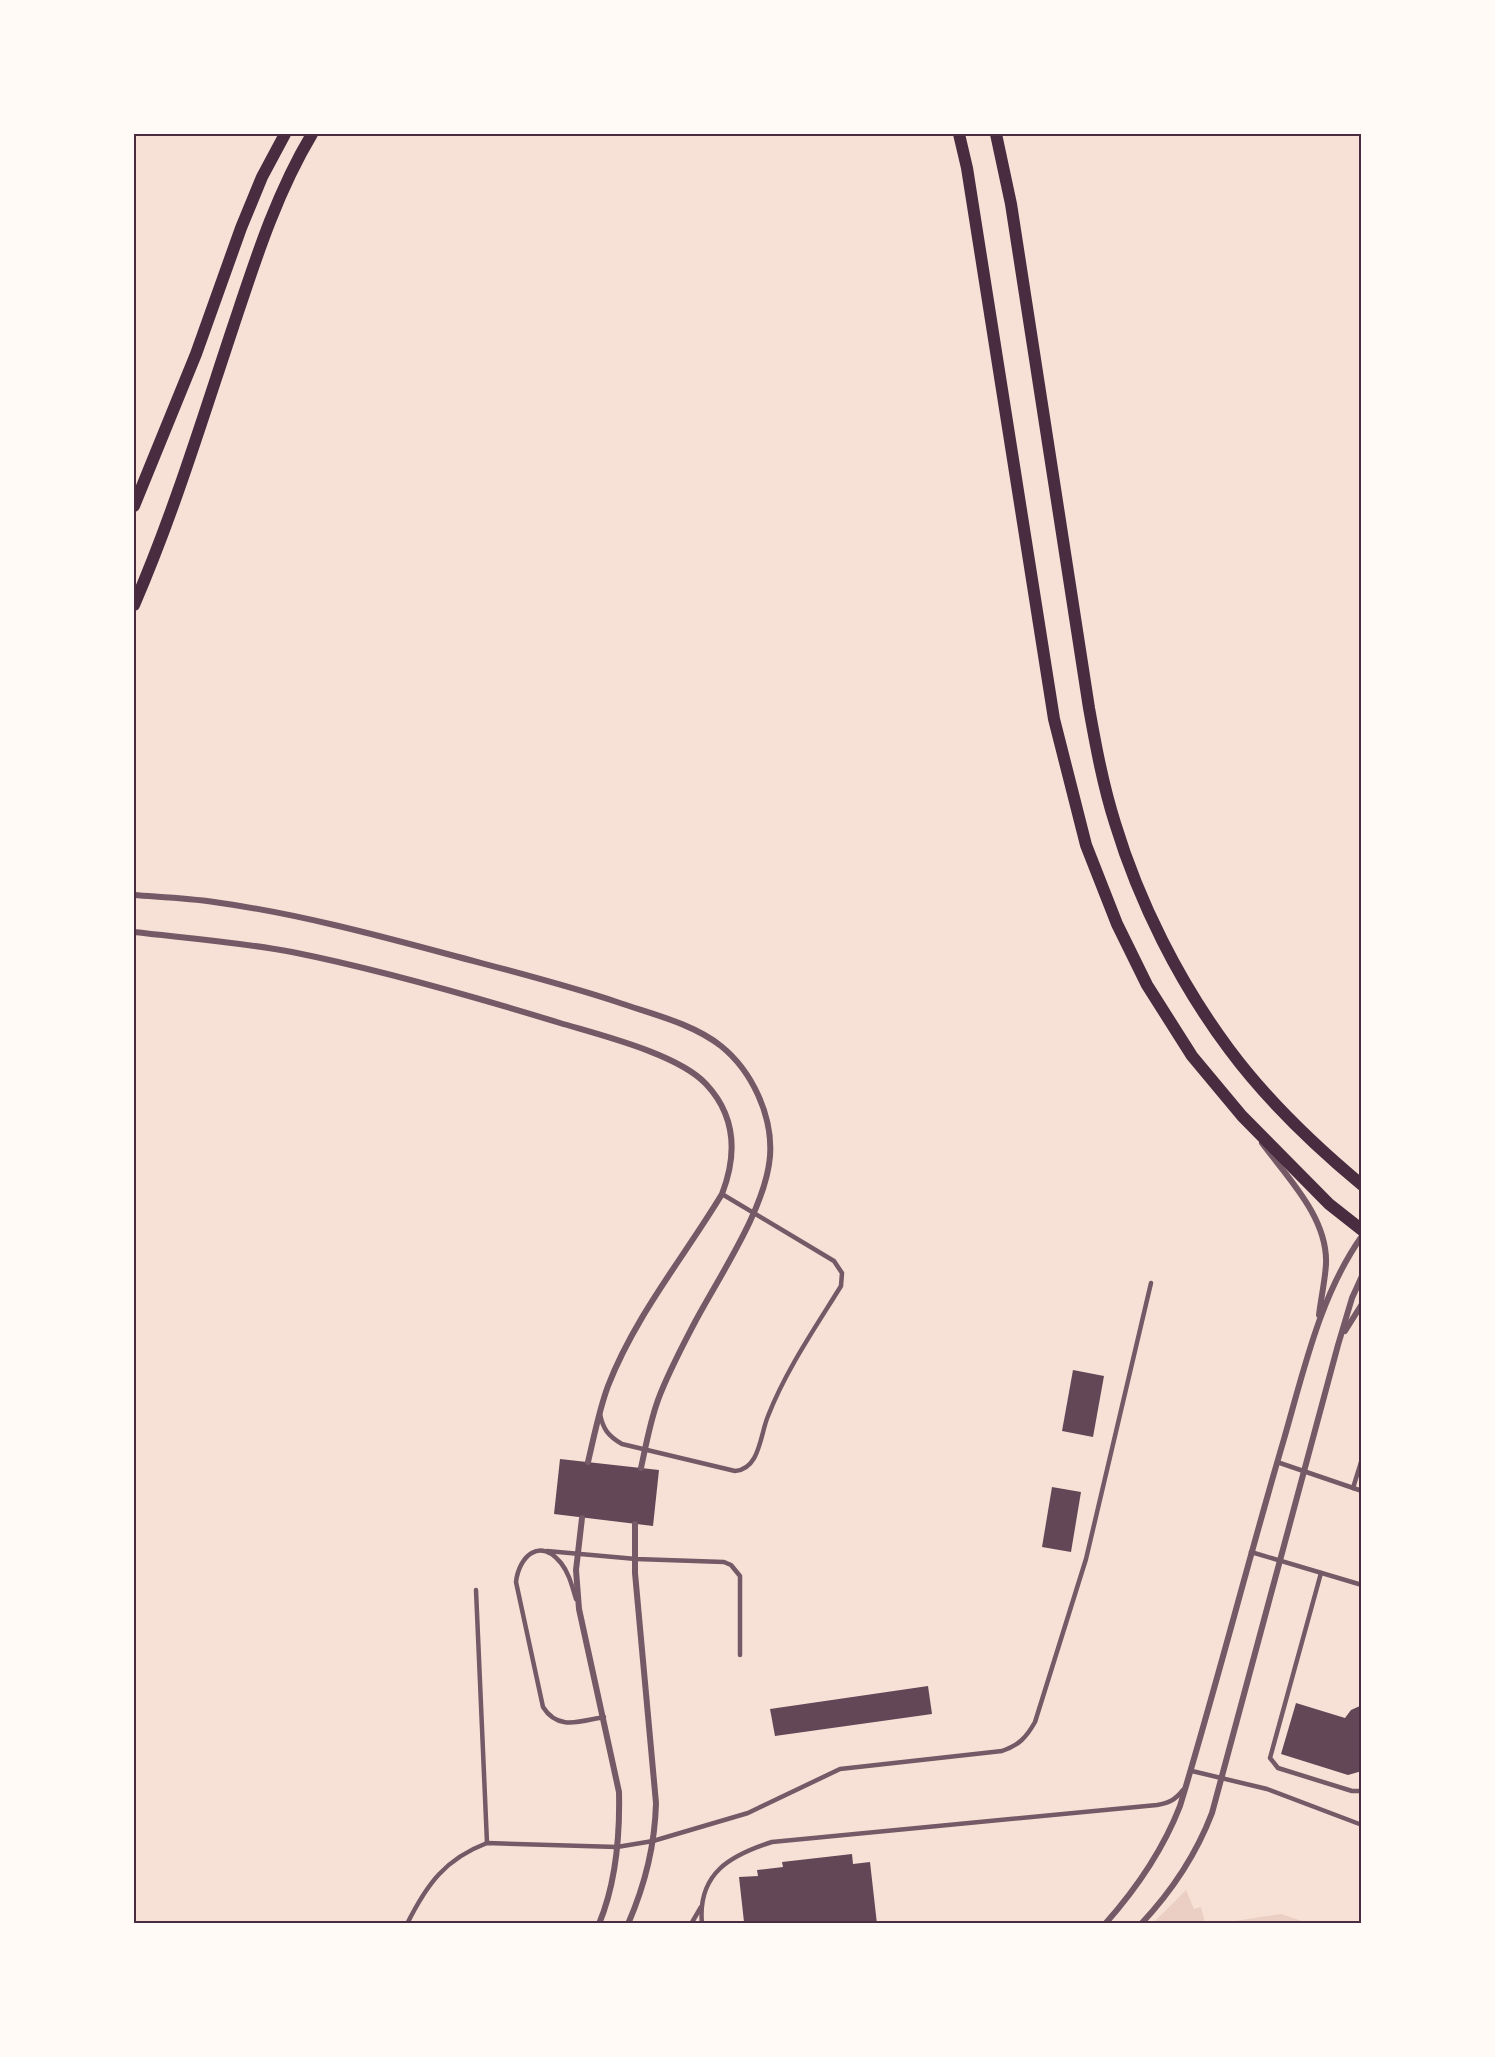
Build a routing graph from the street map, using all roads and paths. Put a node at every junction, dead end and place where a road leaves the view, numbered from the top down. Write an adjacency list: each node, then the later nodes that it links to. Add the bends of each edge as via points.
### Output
1 (285, 134): 5 (main road, via 245,218 196,354)
2 (312, 134): 6 (main road, via 282,191 261,243 166,525)
3 (959, 134): 9 (main road, via 1054,719 1086,845 1117,924 1147,985 1192,1056)
4 (996, 134): 10 (main road, via 1011,204 1089,708 1115,824 1163,941 1229,1049 1306,1135)
5 (134, 506)
6 (134, 605)
7 (134, 895): 12 (street, via 224,903 370,934 580,990 703,1034 739,1064 764,1108 770,1130 770,1156)
8 (134, 932): 11 (street, via 235,942 357,967 596,1033 666,1058 705,1083 730,1123 733,1149)
9 (1242, 1116): 13 (main road, via 1329,1204); 18 (street, via 1320,1228 1326,1264)
10 (1362, 1185)
11 (722, 1194): 12 (lane); 20 (street, via 646,1311 608,1387)
12 (753, 1212): 21 (street, via 674,1364 658,1400); 21 (lane, via 834,1261 842,1273 841,1286 781,1386 754,1459 746,1469 735,1471)
13 (1362, 1230)
14 (1362, 1236): 18 (street, via 1341,1270)
15 (1362, 1276): 19 (street)
16 (1151, 1283): 47 (lane, via 1086,1559 1027,1737 1002,1751 840,1769 748,1813)
17 (1362, 1304): 19 (street)
18 (1318, 1324): 24 (street)
19 (1338, 1345): 26 (street)
20 (600, 1414): 21 (lane, via 608,1434 622,1444); 23 (street)
21 (645, 1449): 25 (street)
22 (1362, 1459): 27 (lane)
23 (588, 1462)
24 (1277, 1462): 26 (lane); 32 (street)
25 (641, 1468)
26 (1304, 1471): 27 (lane); 35 (street)
27 (1353, 1488): 28 (lane)
28 (1362, 1491)
29 (582, 1518): 33 (street)
30 (635, 1524): 34 (street)
31 (538, 1551): 33 (lane); 39 (lane, via 560,1560); 41 (lane, via 521,1562 516,1582 543,1707 560,1723)
32 (1251, 1552): 35 (lane); 42 (street)
33 (578, 1553): 34 (lane); 39 (street)
34 (636, 1558): 40 (lane, via 731,1565 740,1576); 47 (street, via 656,1803)
35 (1280, 1560): 36 (lane); 43 (street)
36 (1321, 1573): 37 (lane); 45 (lane, via 1270,1758 1278,1768)
37 (1362, 1585)
38 (476, 1590): 48 (lane)
39 (579, 1609): 41 (street)
40 (740, 1655)
41 (604, 1717): 49 (street, via 619,1792)
42 (1192, 1771): 43 (lane); 44 (street)
43 (1222, 1777): 46 (lane, via 1267,1789); 57 (street, via 1194,1855)
44 (1186, 1787): 50 (lane, via 1177,1798 1157,1805 772,1842 723,1864 706,1889); 56 (street, via 1170,1833 1157,1855)
45 (1362, 1791)
46 (1362, 1825)
47 (652, 1841): 49 (lane); 53 (street, via 642,1886)
48 (487, 1843): 49 (lane); 51 (lane, via 470,1849 433,1879)
49 (617, 1847): 52 (street)
50 (703, 1905): 54 (lane); 55 (lane)
51 (407, 1923)
52 (599, 1923)
53 (628, 1923)
54 (691, 1923)
55 (702, 1923)
56 (1105, 1923)
57 (1141, 1923)

